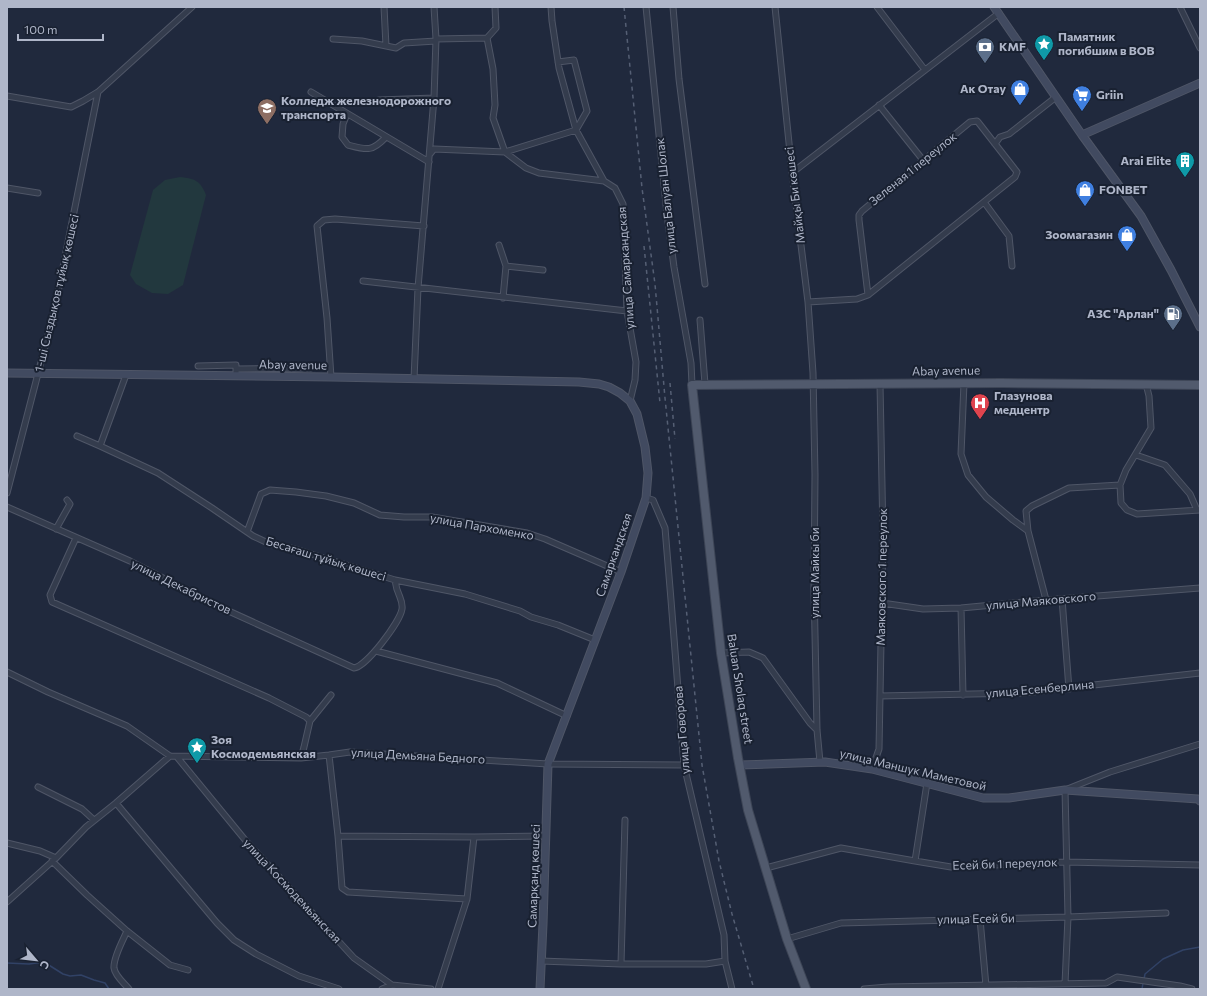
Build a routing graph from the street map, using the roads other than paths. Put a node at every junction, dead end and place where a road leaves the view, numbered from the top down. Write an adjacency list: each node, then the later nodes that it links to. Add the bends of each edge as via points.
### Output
1 (192, 7): 20 (street)
2 (384, 7): 15 (street)
3 (434, 7): 14 (street)
4 (495, 7): 12 (street, via 496,28)
5 (552, 7): 17 (street, улица Самаркандская)
6 (646, 7): 68 (street, улица Балуан Шолак, via 667,214 691,363)
7 (672, 7): 47 (street)
8 (775, 7): 36 (street, Майқы Би көшесі)
9 (877, 7): 18 (street)
10 (1180, 7): 16 (street)
11 (996, 10): 18 (street); 23 (street)
12 (487, 38): 14 (street); 32 (street, via 496,105 493,118)
13 (333, 40): 15 (street, via 362,41)
14 (436, 40): 15 (street, via 404,43 396,48); 24 (street)
15 (386, 46)
16 (1200, 48)
17 (558, 62): 28 (street, улица Самаркандская); 28 (street, via 574,60 586,111)
18 (925, 70): 26 (street)
19 (1200, 83): 29 (street)
20 (98, 92): 22 (street, via 71,107); 59 (street, 1-ші Сыздықов тұйық көшесі, via 54,312)
21 (311, 92): 27 (street)
22 (7, 96)
23 (1056, 97): 29 (street); 31 (street, via 1009,134 1000,137)
24 (434, 98): 25 (street); 33 (street)
25 (380, 100)
26 (879, 105): 34 (street); 36 (street)
27 (347, 114): 30 (street); 30 (street, via 342,137 348,145 371,149)
28 (576, 130): 32 (street); 37 (street, улица Самаркандская)
29 (1082, 135): 54 (street, via 1141,216)
30 (386, 137): 35 (street)
31 (995, 144): 34 (street, Зеленая 1 переулок, via 978,122 972,121); 40 (street, Зеленая 1 переулок, via 1016,172 1015,177)
32 (505, 152): 33 (street, via 434,149); 37 (street, via 526,168 539,174)
33 (430, 154): 35 (street)
34 (923, 160): 49 (street, Зеленая 1 переулок, via 859,215)
35 (429, 162): 41 (street)
36 (792, 172): 51 (street, Майқы Би көшесі)
37 (604, 181): 52 (street, улица Самаркандская, via 615,188 623,204)
38 (7, 188): 39 (street)
39 (38, 193)
40 (984, 202): 44 (street, via 1008,236); 49 (street)
41 (424, 226): 48 (street); 61 (street, via 335,219 324,220 317,226)
42 (500, 245): 43 (street)
43 (506, 266): 45 (street); 50 (street)
44 (1012, 266)
45 (543, 270)
46 (363, 281): 48 (street)
47 (705, 284)
48 (418, 288): 50 (street); 62 (street)
49 (868, 295): 51 (street, via 857,299)
50 (503, 298): 52 (street)
51 (808, 302): 65 (street, Майқы Би көшесі)
52 (627, 311): 70 (street, улица Самаркандская, via 636,362)
53 (700, 320): 64 (street)
54 (1200, 327)
55 (198, 366): 57 (street, via 236,365)
56 (311, 368): 57 (street)
57 (236, 372): 60 (street, Abay avenue); 61 (street, Abay avenue)
58 (7, 373): 59 (street, Abay avenue)
59 (39, 373): 60 (street, Abay avenue); 75 (street, 1-ші Сыздықов тұйық көшесі)
60 (126, 375): 72 (street)
61 (331, 377): 62 (street, Abay avenue)
62 (414, 379): 70 (street, Abay avenue, via 599,384 610,387)
63 (964, 383): 66 (main road, Abay avenue); 67 (main road, Abay avenue); 81 (street, via 961,454 968,475 986,497)
64 (705, 384): 65 (main road, Abay avenue); 68 (main road, Abay avenue)
65 (813, 384): 66 (main road, Abay avenue); 102 (street, улица Майкы би)
66 (880, 384): 89 (street, Маяковского 1 переулок)
67 (1146, 384): 69 (main road, Abay avenue); 73 (street, via 1151,428)
68 (692, 385): 93 (main road, Baluan Sholaq street)
69 (1200, 385)
70 (630, 401): 76 (street, Самаркандская, via 645,447 648,473)
71 (77, 436): 72 (street, Бесағаш тұйық көшесі)
72 (100, 446): 82 (street, Бесағаш тұйық көшесі, via 158,473)
73 (1136, 455): 74 (street, via 1126,470); 79 (street, via 1166,465 1190,494)
74 (1120, 486): 79 (street, via 1121,502 1127,510 1137,514); 81 (street, via 1069,488 1032,506 1026,511)
75 (7, 492)
76 (646, 498): 84 (street, Самаркандская); 110 (street, улица Говорова, via 653,500 665,528)
77 (68, 500): 80 (street, via 70,504)
78 (7, 507): 80 (street, улица Декабристов)
79 (1199, 510)
80 (56, 529): 83 (street, улица Декабристов)
81 (1028, 531): 88 (street)
82 (247, 532): 84 (street, улица Пархоменко, via 261,494 270,490 296,492 354,503 380,515 432,517 527,533); 85 (street, Бесағаш тұйық көшесі, via 268,543)
83 (76, 538): 92 (street, улица Декабристов, via 130,561 222,608 354,668 360,666); 101 (street, via 50,595 52,602 269,698)
84 (621, 572): 91 (street, Самаркандская)
85 (395, 580): 91 (street, Бесағаш тұйық көшесі, via 465,594 520,611); 92 (street, via 402,600 402,609 398,620)
86 (1200, 588): 87 (street, улица Маяковского)
87 (1062, 599): 88 (street, улица Маяковского); 96 (street)
88 (1046, 600): 90 (street, улица Маяковского)
89 (882, 603): 90 (street, улица Маяковского, via 923,609); 99 (street, Маяковского 1 переулок)
90 (962, 608): 98 (street)
91 (595, 640): 100 (street, Самаркандская)
92 (376, 651): 100 (street, via 497,683)
93 (721, 653): 102 (street, via 749,652 763,658); 111 (main road, Baluan Sholaq street)
94 (7, 672): 105 (street, улица Демьяна Бедного, via 128,726)
95 (1200, 673): 96 (street, улица Есенберлина)
96 (1069, 689): 98 (street, улица Есенберлина)
97 (332, 695): 101 (street)
98 (963, 695): 99 (street, улица Есенберлина)
99 (880, 696): 112 (street, Маяковского 1 переулок, via 880,749)
100 (566, 716): 109 (street, Самаркандская)
101 (310, 721): 107 (street)
102 (817, 730): 108 (street, улица Майкы би)
103 (1200, 744): 115 (street, via 1110,772)
104 (329, 755): 107 (street, улица Демьяна Бедного); 109 (street, улица Демьяна Бедного, via 350,752); 120 (street)
105 (170, 756): 106 (street, улица Демьяна Бедного); 117 (street)
106 (177, 757): 107 (street, улица Демьяна Бедного); 140 (street, улица Космодемьянская, via 246,841 354,958)
107 (301, 758)
108 (820, 762): 111 (street, улица Маншук Маметовой); 112 (street, улица Маншук Маметовой)
109 (548, 764): 110 (street, улица Демьяна Бедного); 121 (street, Самарқанд көшесі)
110 (684, 764): 137 (street, улица Говорова, via 724,935)
111 (740, 765): 128 (main road, Baluan Sholaq street, via 748,810)
112 (872, 769): 113 (street, улица Маншук Маметовой)
113 (927, 783): 115 (street, улица Маншук Маметовой, via 983,798 1009,798); 125 (street)
114 (38, 787): 118 (street, via 82,809)
115 (1065, 790): 116 (street, улица Маншук Маметовой); 126 (street)
116 (1200, 801)
117 (116, 803): 118 (street); 145 (street, via 234,940 299,976)
118 (94, 820): 124 (street)
119 (624, 820): 138 (street)
120 (338, 836): 122 (street); 129 (street, via 342,888 348,892)
121 (546, 836): 122 (street); 136 (street, Самарқанд көшесі)
122 (474, 837): 129 (street)
123 (7, 843): 124 (street, via 40,851)
124 (54, 859): 130 (street); 134 (street, via 87,895)
125 (914, 862): 126 (street, Есей би 1 переулок, via 951,867); 128 (street, Есей би 1 переулок, via 841,848)
126 (1066, 862): 127 (street, Есей би 1 переулок); 132 (street)
127 (1200, 865)
128 (766, 868): 135 (main road, Baluan Sholaq street)
129 (467, 898): 148 (street)
130 (7, 902)
131 (1166, 913): 132 (street, улица Есей би)
132 (1068, 917): 133 (street, улица Есей би); 141 (street)
133 (980, 919): 135 (street, улица Есей би, via 842,923); 142 (street)
134 (127, 931): 139 (street, via 170,964); 144 (street, via 114,969)
135 (787, 939): 151 (main road, Baluan Sholaq street)
136 (541, 961): 138 (street); 149 (street, Самарқанд көшесі)
137 (726, 961): 138 (street, via 706,964); 150 (street, улица Говорова)
138 (622, 964)
139 (188, 970)
140 (392, 984): 146 (street); 147 (street, улица Космодемьянская)
141 (1065, 984): 142 (street); 143 (street, via 1106,983 1117,977)
142 (986, 986): 152 (street)
143 (1180, 988): 153 (street)
144 (130, 989)
145 (339, 989)
146 (382, 989)
147 (431, 989)
148 (438, 989)
149 (540, 989)
150 (732, 989)
151 (806, 989)
152 (864, 989)
153 (1192, 989)

